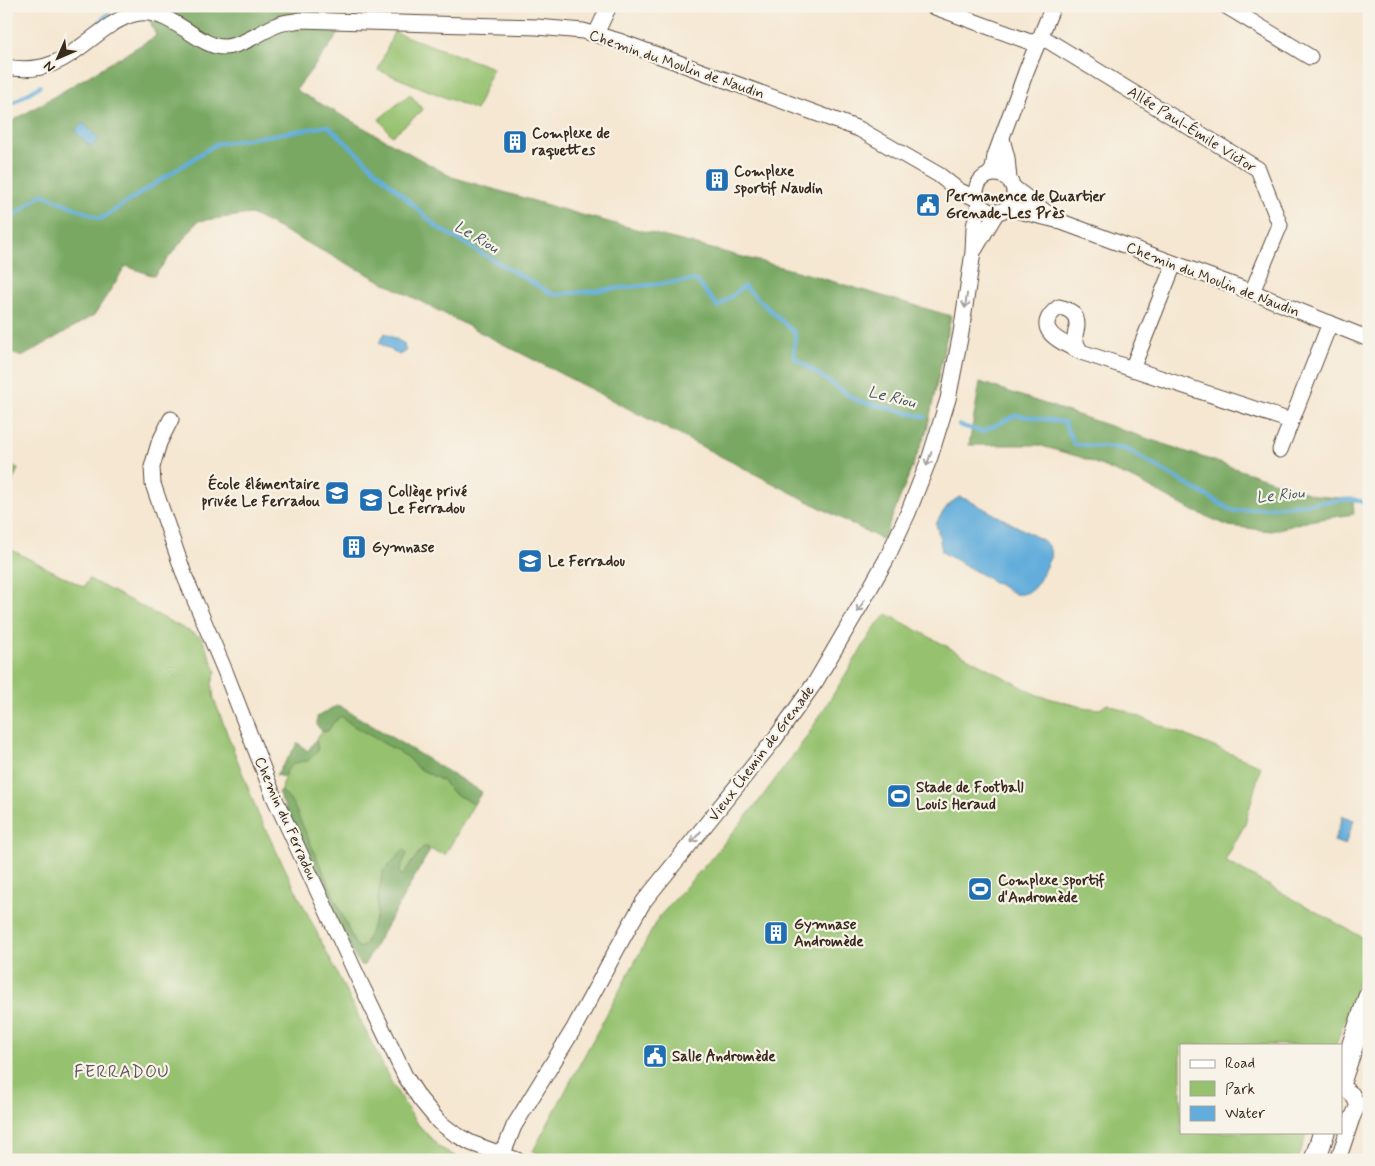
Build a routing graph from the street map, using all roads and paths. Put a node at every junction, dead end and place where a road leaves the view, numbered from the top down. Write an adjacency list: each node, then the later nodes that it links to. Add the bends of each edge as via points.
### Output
1 (609, 6): 5 (street)
2 (932, 6): 6 (street, Allée Paul-Émile Victor, via 1030,42)
3 (1053, 6): 6 (street)
4 (1226, 6): 7 (street)
5 (596, 34): 8 (street, Chemin du Moulin de Naudin, via 538,26 300,20 279,24 248,40 223,47 211,44 172,20 140,13 118,21 54,64 28,69); 10 (street, Chemin du Moulin de Naudin, via 858,129)
6 (1038, 40): 9 (street); 18 (street, Allée Paul-Émile Victor, via 1047,40 1258,169 1280,225)
7 (1310, 57)
8 (6, 67)
9 (1002, 139): 11 (street, via 993,169); 12 (street)
10 (939, 175): 11 (street, Chemin du Moulin de Naudin, via 960,182); 13 (street, Chemin du Moulin de Naudin)
11 (984, 179): 12 (street, via 999,174); 13 (street, via 976,193)
12 (1011, 184): 14 (street, via 1013,199); 15 (street, Chemin du Moulin de Naudin)
13 (978, 200): 14 (street, via 990,211); 16 (street, Vieux Chemin de Grenade)
14 (1002, 210): 15 (street, Chemin du Moulin de Naudin); 16 (street, Vieux Chemin de Grenade)
15 (1056, 220): 17 (street, Chemin du Moulin de Naudin)
16 (973, 252): 31 (street, Vieux Chemin de Grenade, one-way to 31, via 948,399 930,457 886,560 816,681 774,740 644,902 573,1030 514,1126 506,1146)
17 (1174, 264): 18 (street, Chemin du Moulin de Naudin); 22 (street)
18 (1252, 292): 19 (street, Chemin du Moulin de Naudin)
19 (1330, 324): 20 (street, Chemin du Moulin de Naudin); 24 (street)
20 (1369, 339)
21 (1081, 352): 22 (street)
22 (1132, 369): 24 (street)
23 (171, 419): 31 (street, Chemin du Ferradou, via 152,467 153,484 185,576 274,797 405,1076 439,1122)
24 (1291, 422): 25 (street)
25 (1280, 450)
26 (1369, 997): 27 (main road)
27 (1342, 1075)
28 (1342, 1087): 29 (street)
29 (1364, 1104): 34 (street, via 1352,1118)
30 (1323, 1134): 33 (main road)
31 (493, 1156): 32 (street, Chemin du Ferradou)
32 (517, 1160)
33 (1315, 1160)
34 (1338, 1160)

